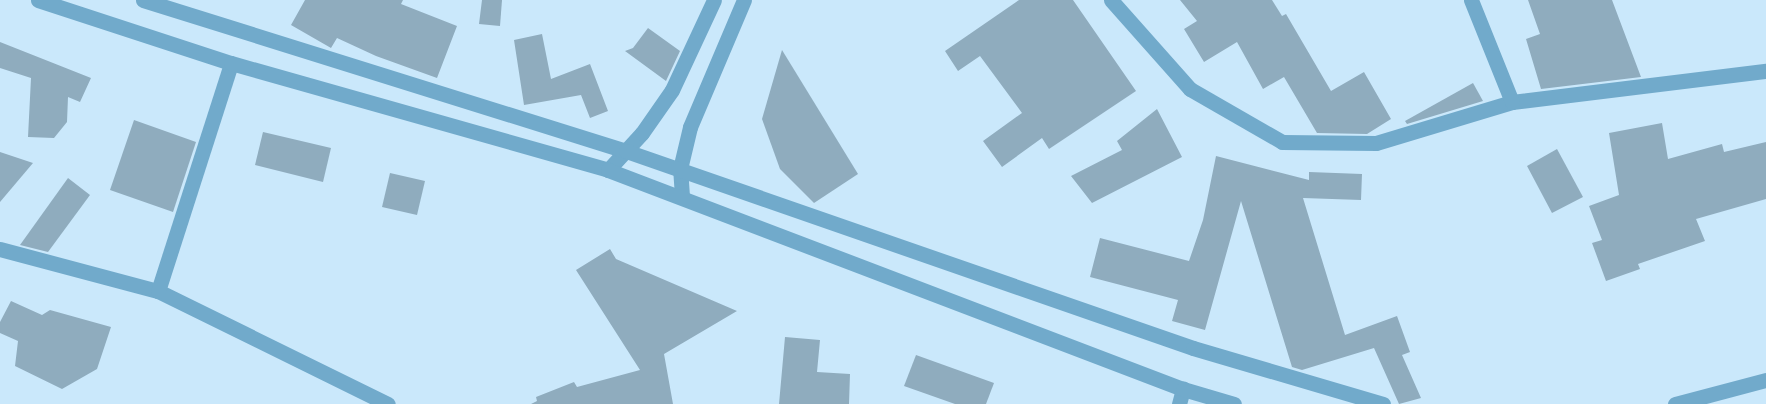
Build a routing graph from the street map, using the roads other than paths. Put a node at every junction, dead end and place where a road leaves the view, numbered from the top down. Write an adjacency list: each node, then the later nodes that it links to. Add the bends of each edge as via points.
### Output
1 (38, 0): 7 (street)
2 (143, 0): 10 (street)
3 (714, 0): 10 (street, via 672,90)
4 (744, 0): 11 (street, via 690,127)
5 (1111, 0): 9 (street, via 1190,89 1282,142 1376,143)
6 (1470, 0): 9 (street)
7 (232, 63): 12 (street); 15 (street)
8 (1766, 71): 9 (street)
9 (1512, 102)
10 (626, 151): 11 (street); 12 (street)
11 (680, 169): 13 (street); 21 (street, via 1193,348)
12 (608, 170): 13 (street)
13 (682, 196): 17 (street)
14 (0, 248): 15 (street)
15 (158, 290): 18 (street)
16 (1766, 380): 22 (street)
17 (1183, 389): 19 (street); 20 (street)
18 (388, 404)
19 (1179, 404)
20 (1234, 404)
21 (1383, 404)
22 (1675, 404)

